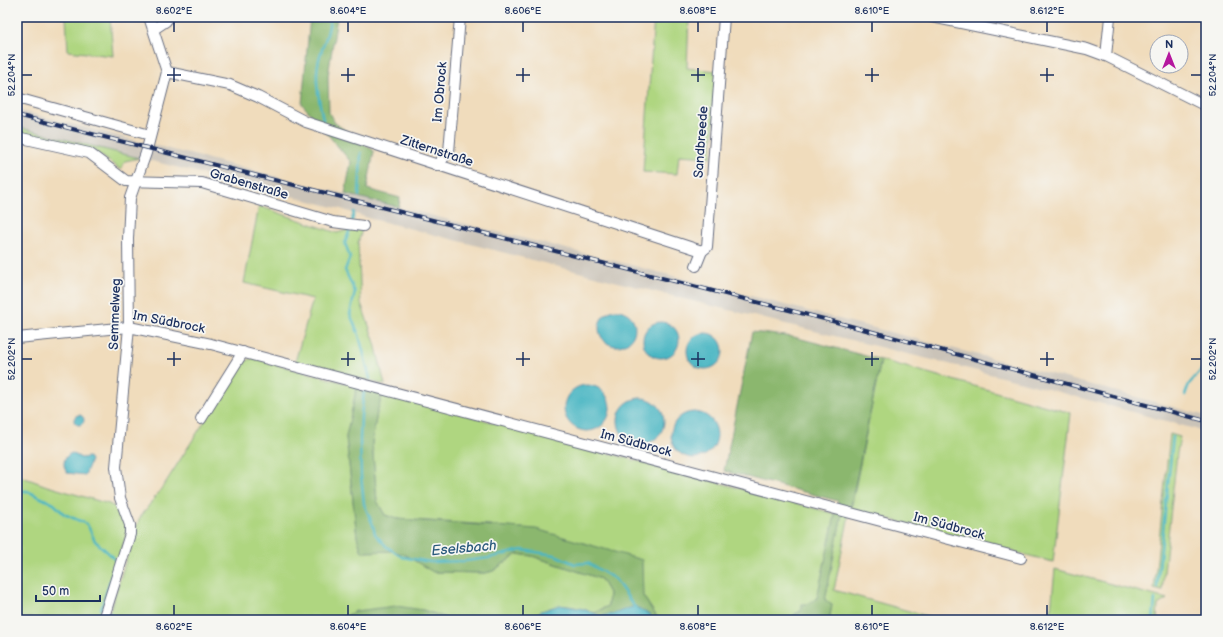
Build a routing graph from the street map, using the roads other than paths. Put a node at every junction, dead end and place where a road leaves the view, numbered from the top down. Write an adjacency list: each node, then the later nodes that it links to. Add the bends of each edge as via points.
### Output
1 (150, 17): 7 (street)
2 (168, 17): 7 (street)
3 (460, 17): 14 (street, Im Obrock, via 449,152)
4 (724, 17): 17 (street, Sandbreede, via 707,247)
5 (932, 17): 8 (street, via 1087,49)
6 (1110, 17): 8 (street)
7 (154, 29): 9 (street)
8 (1106, 56): 11 (street)
9 (167, 72): 12 (street, Semmelweg); 14 (street, Zitternstraße, via 230,85 306,122)
10 (17, 98): 12 (street)
11 (1206, 106)
12 (150, 135): 15 (street, Semmelweg)
13 (17, 137): 15 (street, Grabenstraße, via 89,153 126,181)
14 (437, 165): 17 (street, Zitternstraße)
15 (136, 182): 16 (street, Grabenstraße, via 202,183 333,222); 19 (street, Semmelweg, via 130,198 128,239)
16 (363, 226)
17 (702, 252): 18 (street, Sandbreede)
18 (696, 266)
19 (129, 327): 20 (street, Im Südbrock); 21 (street, Im Südbrock); 24 (street, Semmelweg, via 116,467 120,498 130,525 130,534)
20 (17, 338)
21 (243, 352): 22 (street); 23 (street, Im Südbrock)
22 (201, 419)
23 (1021, 558)
24 (103, 620)

